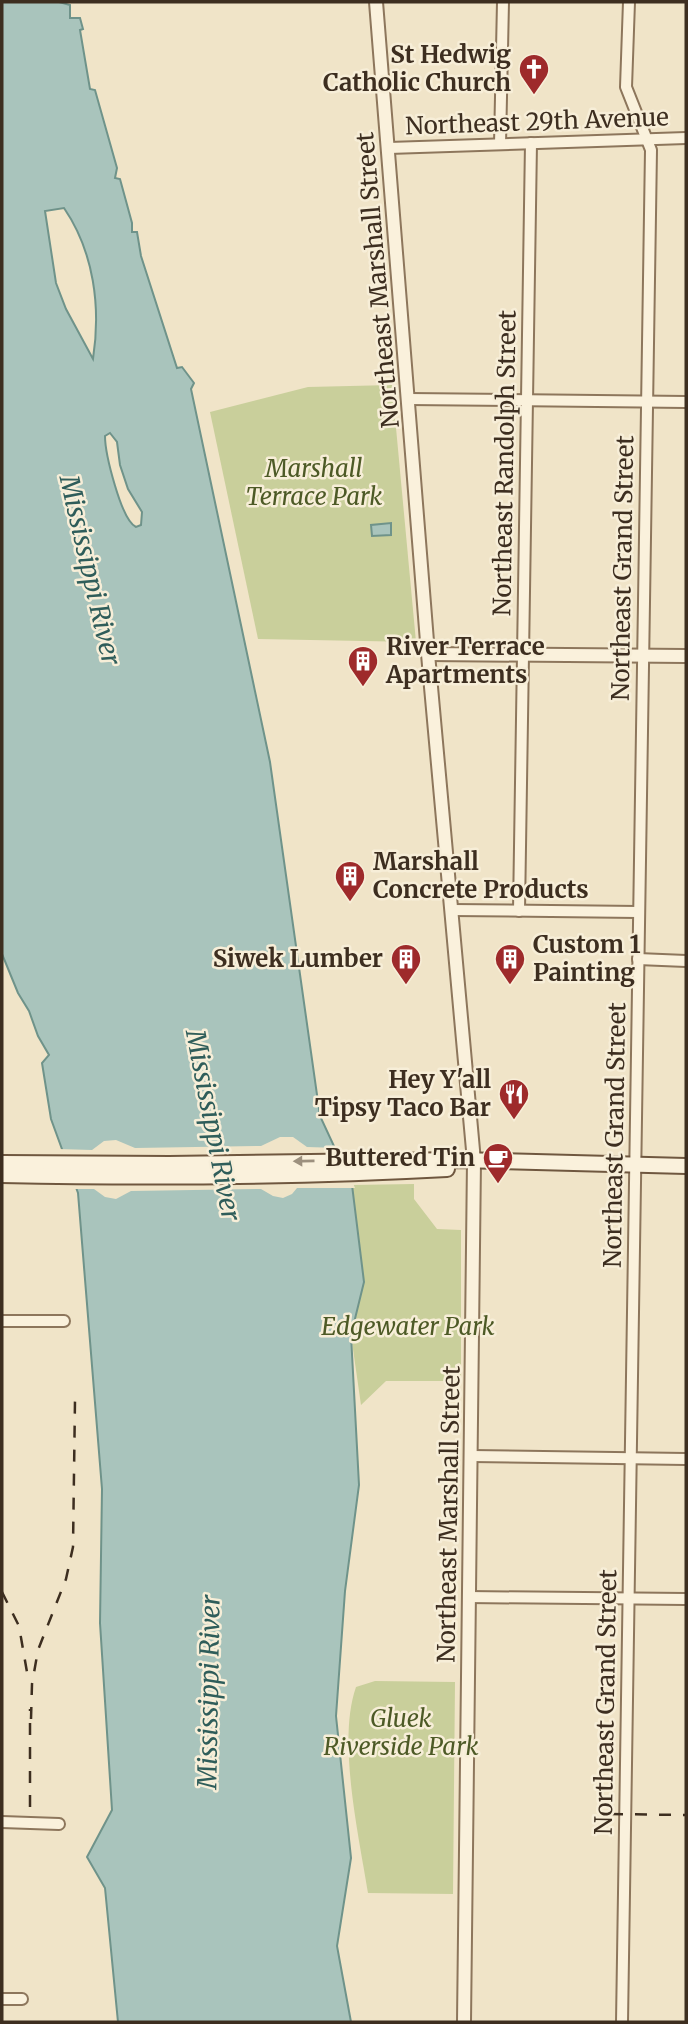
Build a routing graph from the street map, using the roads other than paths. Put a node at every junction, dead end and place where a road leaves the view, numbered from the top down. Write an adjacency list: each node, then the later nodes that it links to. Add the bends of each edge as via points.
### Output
1 (376, 2): 8 (street, Northeast Marshall Street)
2 (503, 2): 7 (street)
3 (629, 2): 5 (street, Northeast Grand Street, via 626,86)
4 (686, 138): 5 (street, Northeast 29th Avenue)
5 (646, 139): 6 (street, Northeast 29th Avenue); 11 (street, Northeast Grand Street, via 651,150)
6 (531, 143): 7 (street, Northeast 29th Avenue); 10 (street, Northeast Randolph Street)
7 (499, 144): 8 (street, Northeast 29th Avenue)
8 (389, 148): 9 (street, Northeast Marshall Street)
9 (409, 399): 10 (street); 13 (street, Northeast Marshall Street)
10 (526, 400): 11 (street); 15 (street, Northeast Randolph Street)
11 (647, 402): 12 (street); 14 (street, Northeast Grand Street)
12 (686, 402)
13 (428, 654): 15 (street); 17 (street, Northeast Marshall Street)
14 (643, 655): 15 (street); 16 (street); 19 (street, Northeast Grand Street)
15 (523, 656): 18 (street, Northeast Randolph Street)
16 (686, 656)
17 (452, 910): 18 (street); 22 (street, Northeast Marshall Street)
18 (519, 911): 19 (street)
19 (638, 912): 20 (street, Northeast Grand Street)
20 (638, 959): 21 (street); 24 (street, Northeast Grand Street)
21 (686, 961)
22 (474, 1161): 24 (main road); 26 (main road); 30 (street, Northeast Marshall Street)
23 (2, 1163): 26 (main road)
24 (636, 1166): 25 (main road); 31 (street, Northeast Grand Street)
25 (686, 1166)
26 (171, 1170): 27 (main road)
27 (2, 1175)
28 (2, 1321): 29 (street)
29 (64, 1321)
30 (472, 1456): 31 (street); 33 (street, Northeast Marshall Street)
31 (630, 1458): 32 (street); 34 (street, Northeast Grand Street)
32 (686, 1459)
33 (468, 1597): 34 (street); 40 (street, Northeast Marshall Street)
34 (629, 1599): 35 (street); 41 (street, Northeast Grand Street)
35 (686, 1599)
36 (2, 1822): 37 (street)
37 (59, 1824)
38 (2, 1999): 39 (street)
39 (22, 1999)
40 (464, 2022)
41 (622, 2022)

